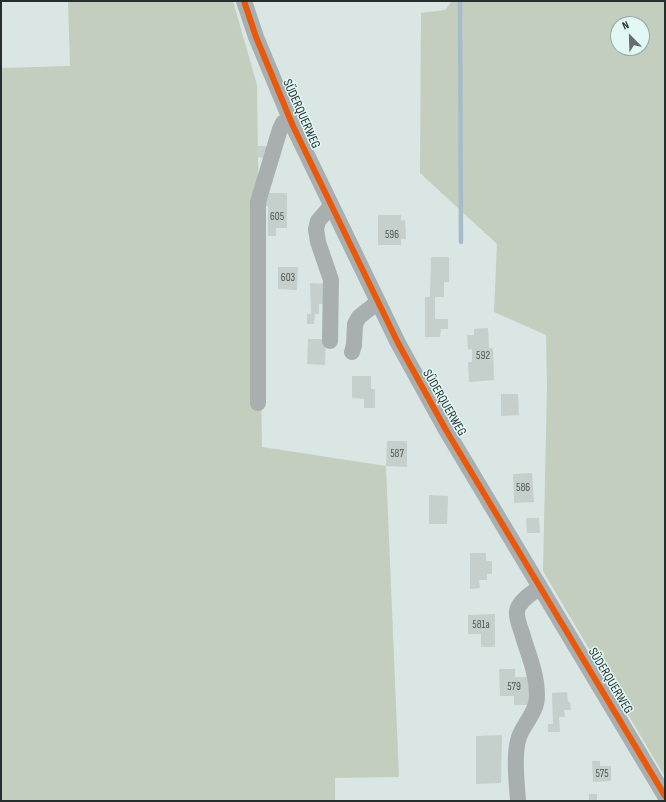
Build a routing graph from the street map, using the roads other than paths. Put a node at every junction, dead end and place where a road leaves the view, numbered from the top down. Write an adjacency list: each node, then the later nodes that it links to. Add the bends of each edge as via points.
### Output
1 (244, 1): 2 (street, SÜDERQUERWEG)
2 (290, 119): 3 (street, SÜDERQUERWEG); 7 (street, via 283,122 280,129 258,202)
3 (331, 206): 4 (street, SÜDERQUERWEG); 5 (street, via 318,221 316,229 331,280)
4 (378, 302): 6 (street, via 355,324); 8 (street, SÜDERQUERWEG, via 446,430)
5 (330, 341)
6 (352, 352)
7 (258, 403)
8 (540, 587): 9 (street, SÜDERQUERWEG); 10 (street, via 523,601 517,612 535,676 537,696 535,709 518,739)
9 (665, 796)
10 (518, 801)

